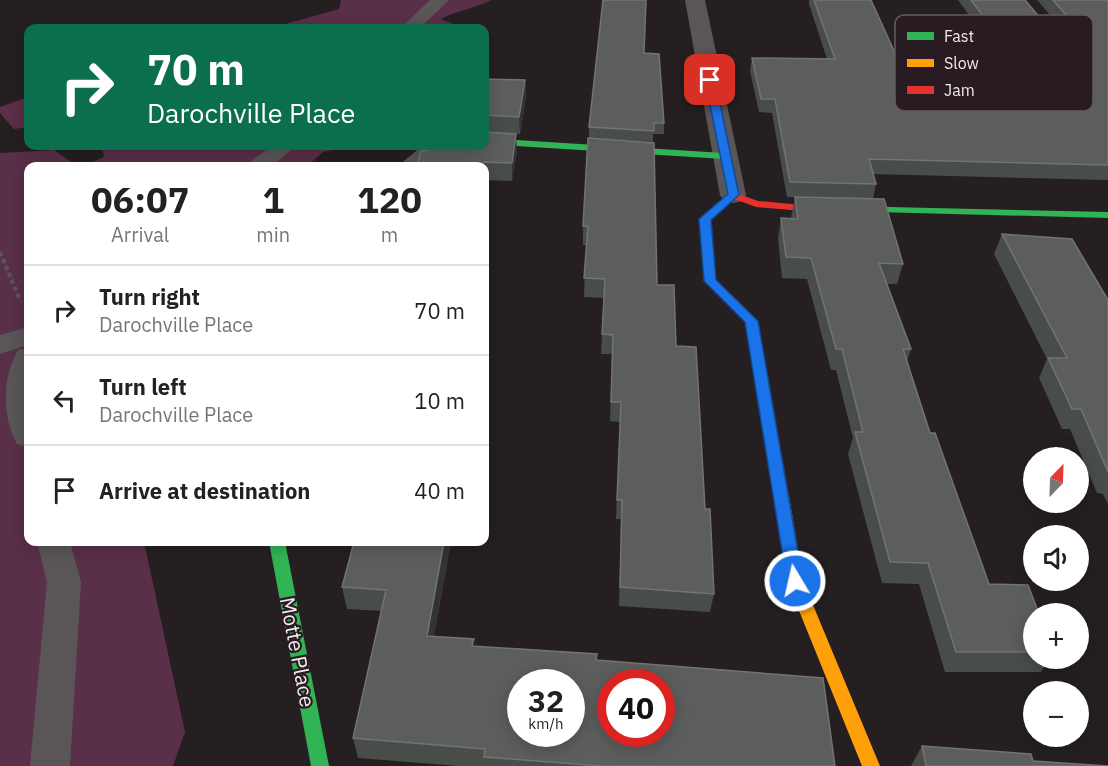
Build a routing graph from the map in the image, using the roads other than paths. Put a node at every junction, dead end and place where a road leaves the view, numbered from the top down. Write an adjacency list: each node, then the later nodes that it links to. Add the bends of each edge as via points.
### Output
1 (440, 0): 3 (lane)
2 (695, 0): 7 (street)
3 (414, 24)
4 (489, 141): 7 (street)
5 (280, 150): 8 (lane)
6 (439, 150): 9 (street)
7 (724, 156): 10 (street)
8 (264, 162)
9 (418, 162)
10 (733, 195): 11 (street, via 756,204 780,207); 20 (street, via 705,219 710,281 752,321 795,581)
11 (1108, 215)
12 (24, 337): 13 (lane)
13 (0, 345)
14 (24, 374): 15 (lane, via 19,396)
15 (24, 418)
16 (55, 546): 19 (lane, via 64,582)
17 (278, 546): 18 (street, Motte Place)
18 (319, 764)
19 (50, 766)
20 (871, 766)

